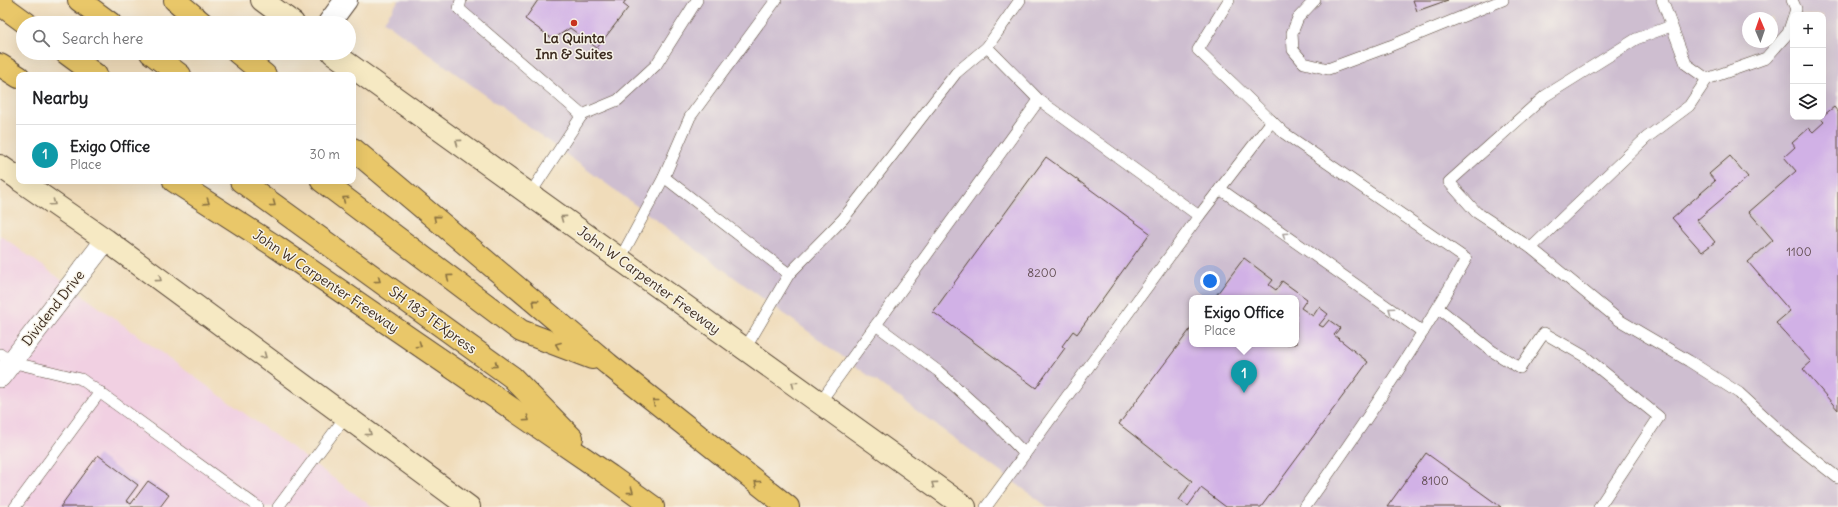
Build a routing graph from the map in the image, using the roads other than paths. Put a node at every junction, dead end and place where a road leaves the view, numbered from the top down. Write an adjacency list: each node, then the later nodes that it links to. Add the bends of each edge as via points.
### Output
1 (79, 0): 17 (highway)
2 (175, 0): 18 (highway)
3 (262, 0): 19 (main road)
4 (346, 0): 20 (street)
5 (461, 0): 35 (lane, via 460,9)
6 (697, 0): 35 (lane, via 656,65 618,100)
7 (776, 0): 40 (lane, via 690,117)
8 (1020, 0): 23 (lane)
9 (1229, 0): 36 (lane, via 1198,50)
10 (1315, 0): 11 (lane, via 1298,18 1292,33 1293,50 1304,63 1328,69)
11 (1503, 0)
12 (1662, 0): 21 (lane)
13 (1792, 0): 15 (lane)
14 (0, 4): 16 (highway)
15 (1795, 12)
16 (16, 16)
17 (101, 16)
18 (194, 16)
19 (284, 16)
20 (334, 16)
21 (1672, 26): 33 (lane, via 1686,64); 49 (lane, via 1636,39 1545,96 1450,182 1476,212)
22 (1790, 27): 33 (lane, via 1788,33 1766,58)
23 (987, 47): 34 (lane); 51 (lane, via 956,73 843,219)
24 (76, 60): 29 (highway)
25 (160, 60): 30 (highway)
26 (247, 60): 31 (highway)
27 (343, 60): 46 (main road, John W Carpenter Freeway, one-way to 27)
28 (0, 65): 32 (highway)
29 (92, 72)
30 (176, 72)
31 (261, 72)
32 (16, 75)
33 (1707, 79): 49 (lane, via 1689,106 1646,138)
34 (1039, 100): 47 (lane); 53 (lane)
35 (582, 115): 46 (lane)
36 (1272, 121): 45 (lane); 52 (lane, via 1284,133 1466,259)
37 (356, 152): 57 (highway, one-way to 37)
38 (0, 166): 39 (main road)
39 (16, 177)
40 (664, 177): 50 (lane); 51 (lane)
41 (26, 184): 48 (main road, one-way to 48)
42 (179, 184): 62 (highway, John W Carpenter Freeway, one-way to 62, via 275,246)
43 (245, 184): 62 (highway, SH 183 TEXpress, one-way to 62, via 512,377)
44 (326, 184): 57 (highway, one-way to 44, via 521,331)
45 (1220, 189): 47 (lane); 54 (lane, one-way to 45)
46 (530, 194): 50 (main road, John W Carpenter Freeway, one-way to 46)
47 (1199, 216): 61 (lane)
48 (106, 240): 56 (street, Dividend Drive); 60 (main road, one-way to 60)
49 (1531, 248): 63 (lane, via 1618,320 1740,393 1791,441)
50 (620, 259): 55 (main road, John W Carpenter Freeway)
51 (789, 274): 55 (lane)
52 (1438, 308): 54 (lane); 73 (lane, via 1492,351 1520,368 1544,333 1584,356 1659,417)
53 (876, 325): 59 (lane); 61 (lane, via 938,371)
54 (1423, 332): 72 (lane)
55 (746, 349): 59 (main road, John W Carpenter Freeway, one-way to 55)
56 (4, 364): 58 (lane, via 81,379)
57 (608, 364): 69 (highway, one-way to 57)
58 (100, 392): 64 (lane); 65 (lane)
59 (820, 402): 70 (main road, John W Carpenter Freeway, one-way to 59)
60 (346, 416): 66 (lane); 67 (main road, one-way to 67)
61 (1025, 454): 71 (lane)
62 (610, 476): 68 (highway, John W Carpenter Freeway, one-way to 68)
63 (1838, 478)
64 (15, 507)
65 (258, 507)
66 (278, 507)
67 (469, 507)
68 (653, 507)
69 (788, 507)
70 (966, 507)
71 (986, 507)
72 (1305, 507)
73 (1599, 507)

